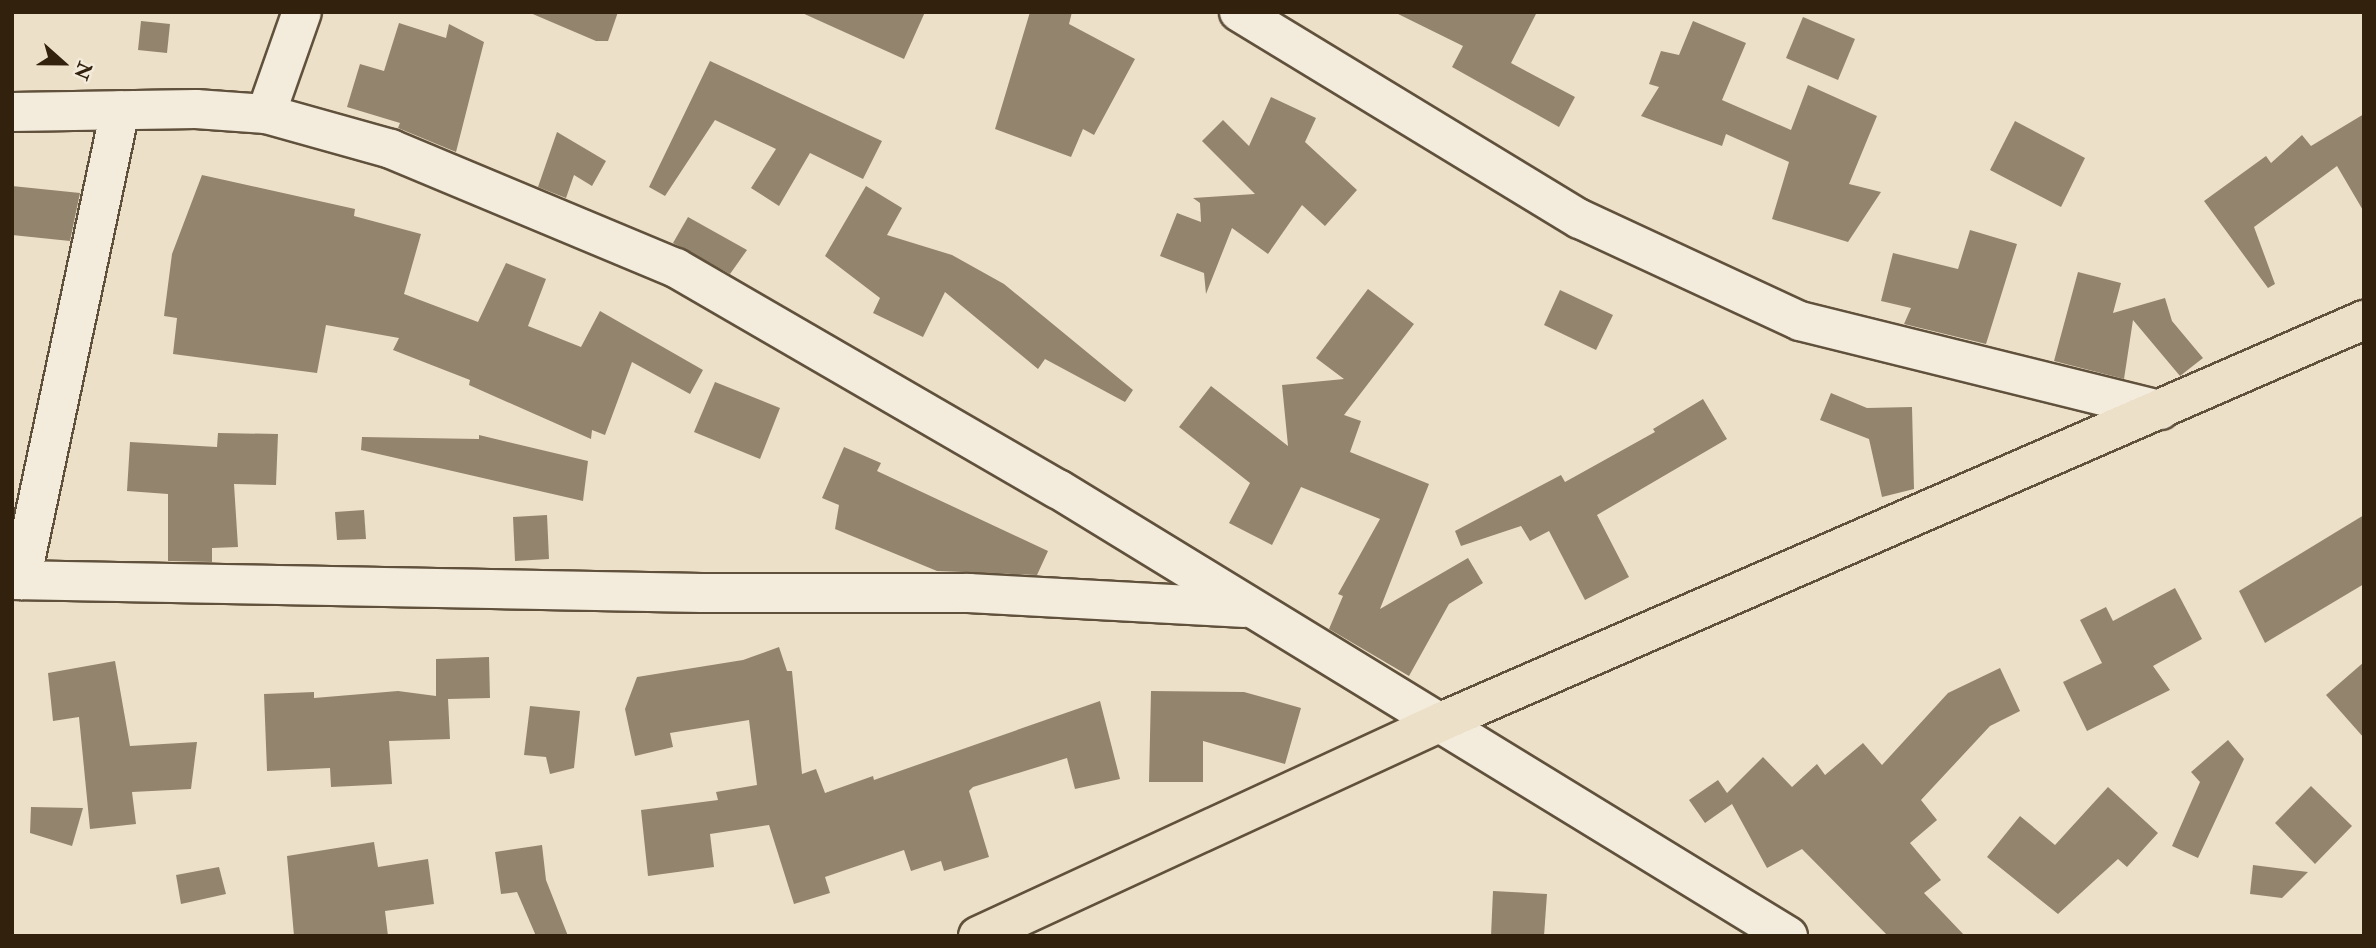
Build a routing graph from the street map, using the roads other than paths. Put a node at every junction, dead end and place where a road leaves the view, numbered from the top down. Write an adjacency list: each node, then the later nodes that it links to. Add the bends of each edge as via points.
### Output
1 (302, 12): 5 (street)
2 (1239, 12): 7 (street, via 1580,219 1800,321)
3 (120, 110): 4 (street); 5 (street); 8 (street)
4 (12, 112)
5 (266, 114): 9 (street, via 391,149 676,268 1058,489)
6 (2364, 320): 7 (main road)
7 (2160, 411): 10 (main road)
8 (17, 580): 9 (street, via 702,593 969,593)
9 (1248, 609): 10 (street)
10 (1443, 721): 11 (main road); 12 (street)
11 (978, 936)
12 (1788, 936)

